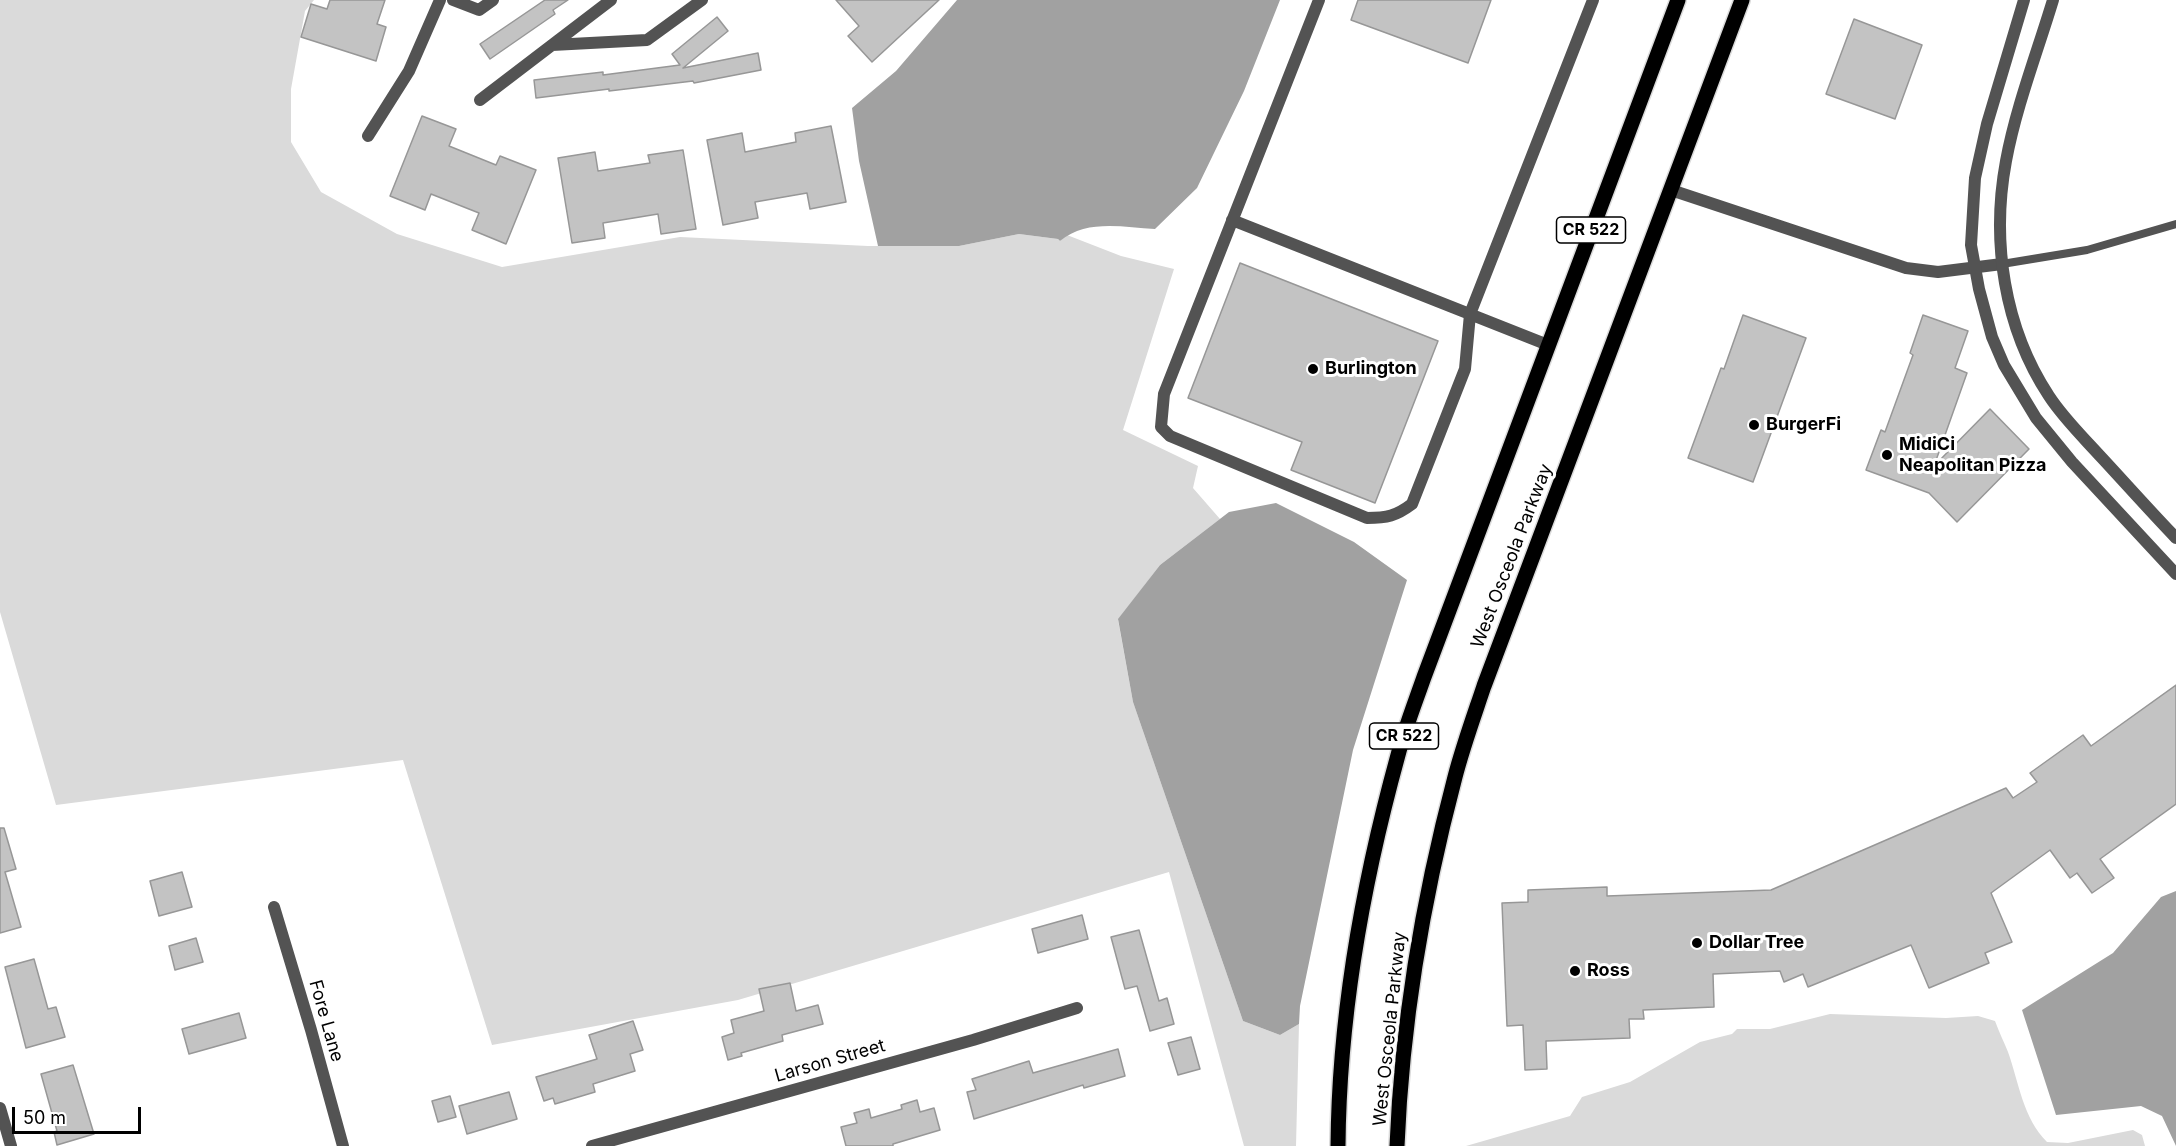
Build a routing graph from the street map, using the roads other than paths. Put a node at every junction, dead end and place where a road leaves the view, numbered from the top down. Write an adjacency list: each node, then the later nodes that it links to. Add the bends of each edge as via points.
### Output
1 (440, 0): 14 (street, via 409,71)
2 (453, 0): 3 (street, via 479,10)
3 (493, 0)
4 (611, 0): 12 (street)
5 (702, 0): 12 (street, via 647,40)
6 (1319, 0): 16 (street)
7 (1593, 0): 20 (street)
8 (1678, 0): 21 (main road, CR 522)
9 (1742, 0): 15 (main road, West Osceola Parkway / CR 522)
10 (2024, 0): 19 (street, via 1975,178 1971,245)
11 (2054, 0): 18 (street, via 2006,160 2000,202)
12 (552, 45): 13 (street)
13 (480, 100)
14 (368, 136)
15 (1671, 190): 19 (street, via 1906,268 1938,272); 31 (main road, West Osceola Parkway / CR 522, via 1484,686 1456,774 1421,923 1407,1009)
16 (1232, 220): 20 (street); 20 (street, via 1164,394 1161,427 1170,436 1367,518 1399,514 1412,504 1465,369)
17 (2176, 224): 18 (lane, via 2087,250)
18 (2002, 264): 19 (street); 22 (street, via 2016,327 2049,396 2068,422)
19 (1974, 268): 23 (street, via 1989,327 2020,394 2072,462)
20 (1470, 314): 21 (street)
21 (1548, 345): 30 (main road, CR 522, via 1398,753 1357,940 1338,1103)
22 (2176, 538)
23 (2176, 574)
24 (274, 907): 28 (street, Fore Lane)
25 (1077, 1008): 29 (street, Larson Street)
26 (0, 1108): 27 (street)
27 (11, 1146)
28 (343, 1146)
29 (592, 1146)
30 (1338, 1146)
31 (1397, 1146)

